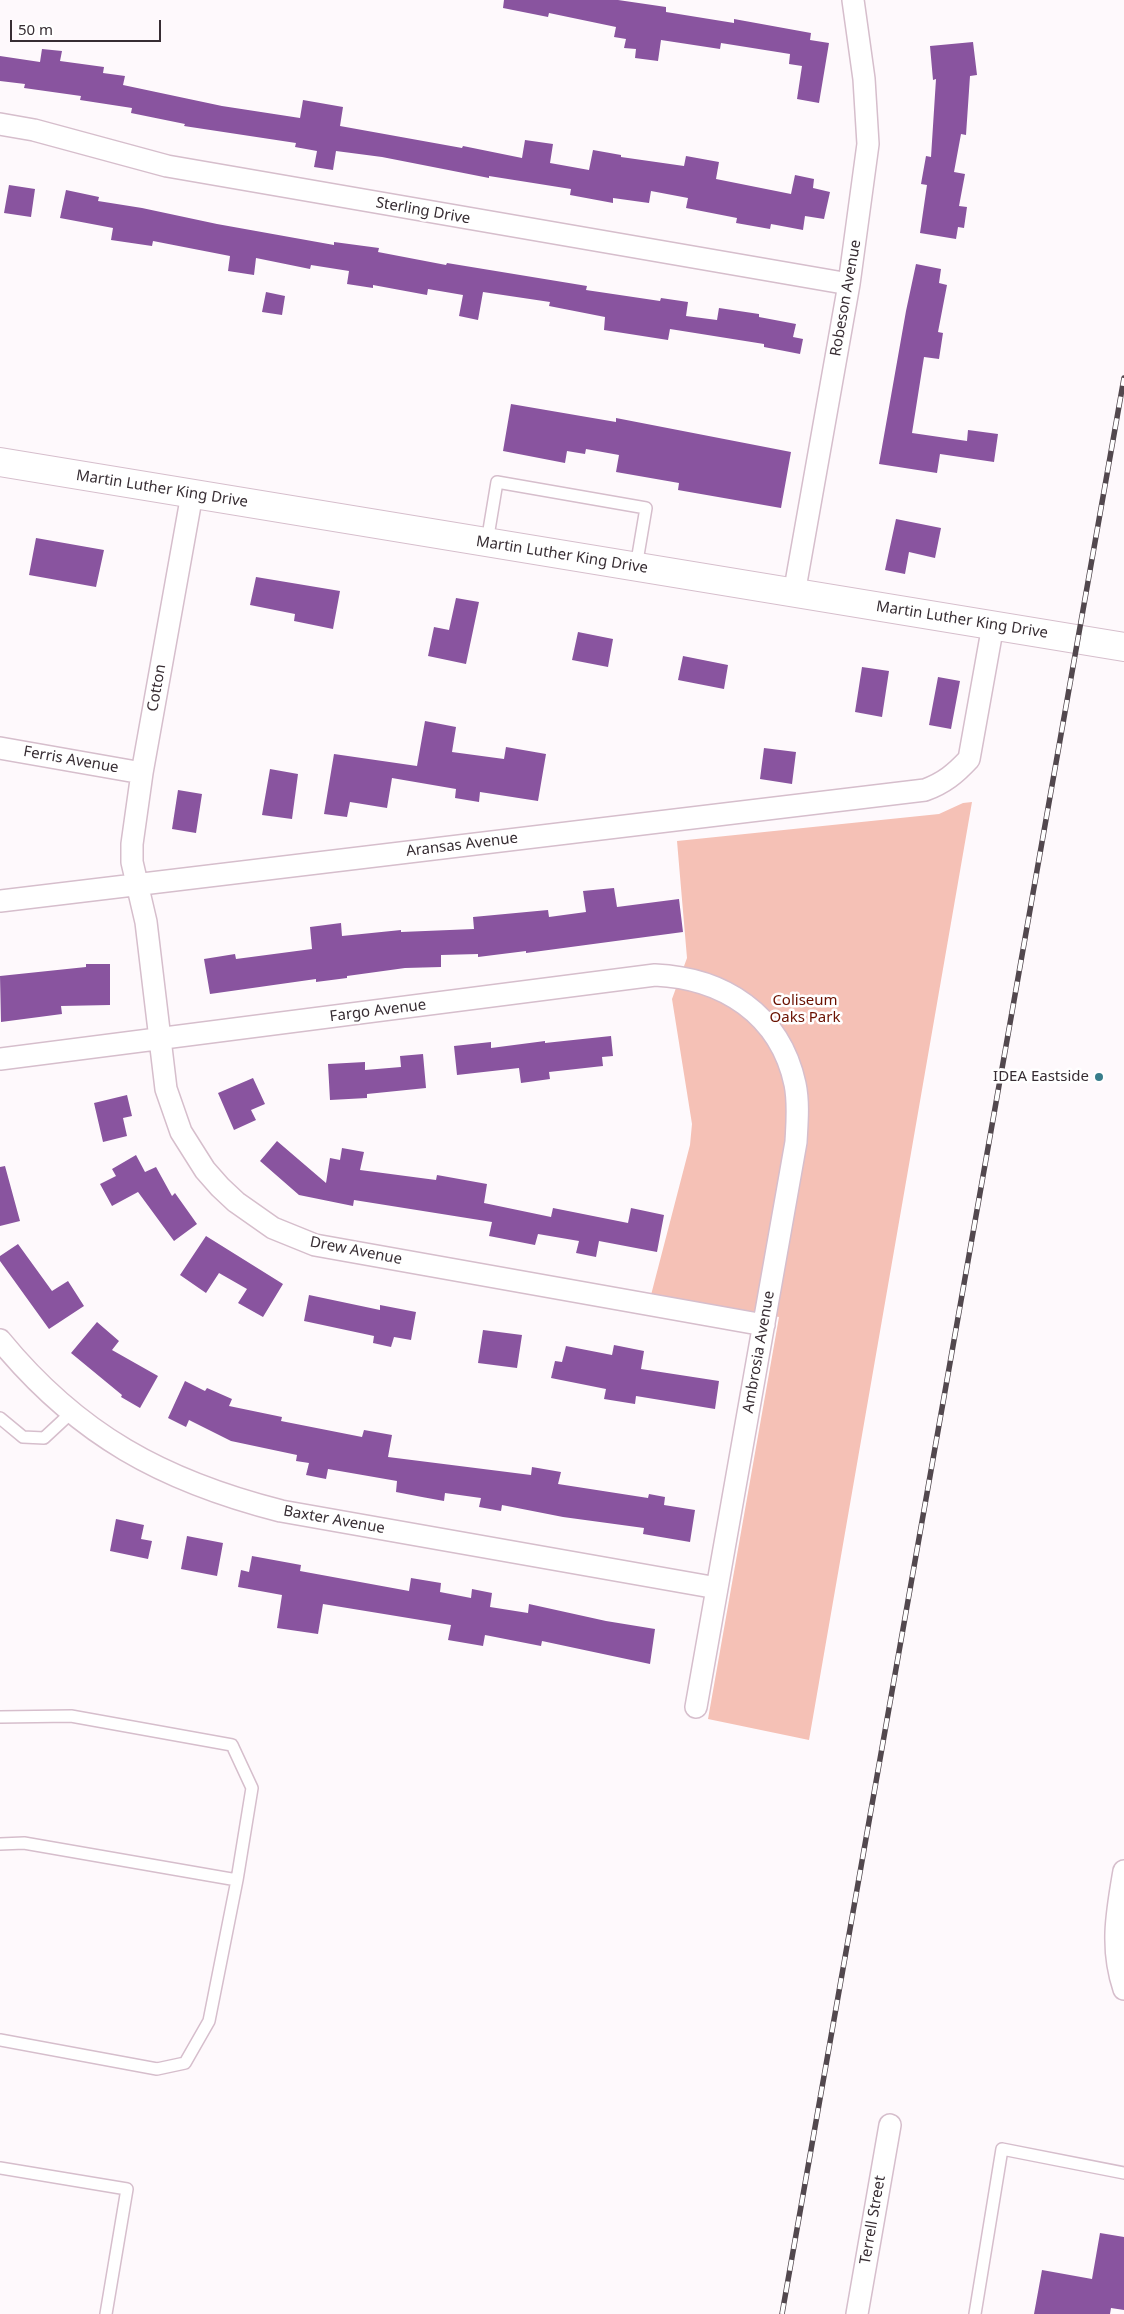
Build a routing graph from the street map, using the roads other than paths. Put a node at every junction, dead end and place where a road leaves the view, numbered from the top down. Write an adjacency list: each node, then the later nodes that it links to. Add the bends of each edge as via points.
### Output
1 (853, 0): 3 (street, Robeson Avenue, via 864,79 868,144)
2 (0, 124): 3 (street, Sterling Drive, via 167,166)
3 (849, 284): 8 (street, Robeson Avenue)
4 (0, 462): 5 (main road, Martin Luther King Drive)
5 (192, 494): 6 (main road, Martin Luther King Drive); 12 (street, Cotton)
6 (486, 542): 7 (main road, Martin Luther King Drive); 7 (lane, via 497,482 646,508)
7 (636, 567): 8 (main road, Martin Luther King Drive)
8 (794, 594): 9 (main road, Martin Luther King Drive)
9 (994, 625): 10 (main road, Martin Luther King Drive); 13 (street, Aransas Avenue, via 969,759 943,783 925,790)
10 (1124, 647)
11 (0, 748): 12 (street, Ferris Avenue)
12 (142, 773): 13 (street, Cotton, via 132,844)
13 (136, 884): 14 (street, Aransas Avenue); 16 (street, Drew Avenue, via 146,922)
14 (0, 901)
15 (750, 1007): 16 (street, Fargo Avenue, via 710,984 680,976 655,975); 18 (street, Ambrosia Avenue, via 766,1024 784,1054 795,1084 798,1115)
16 (159, 1039): 17 (street, Fargo Avenue); 18 (street, Drew Avenue, via 166,1089 181,1132 192,1151 205,1170 236,1202 273,1228 336,1250)
17 (0, 1059)
18 (764, 1325): 22 (street, Ambrosia Avenue)
19 (0, 1340): 20 (street, Baxter Avenue, via 22,1366)
20 (72, 1412): 21 (lane, via 44,1438 23,1437); 22 (street, Baxter Avenue, via 140,1459 185,1481 232,1498 281,1511)
21 (0, 1418)
22 (717, 1588): 23 (street, Ambrosia Avenue)
23 (696, 1708)
24 (0, 1716): 27 (lane, via 71,1716 232,1745 252,1788)
25 (0, 1844): 27 (lane, via 24,1843)
26 (1124, 1871): 28 (street)
27 (237, 1880): 30 (lane, via 209,2021 185,2063 157,2069)
28 (1119, 1923): 29 (street, via 1116,1966)
29 (1124, 1989)
30 (0, 2040)
31 (890, 2125): 35 (street, Terrell Street)
32 (0, 2168): 34 (lane, via 127,2189)
33 (1124, 2174): 36 (lane, via 1002,2149)
34 (106, 2314)
35 (857, 2314)
36 (976, 2314)

